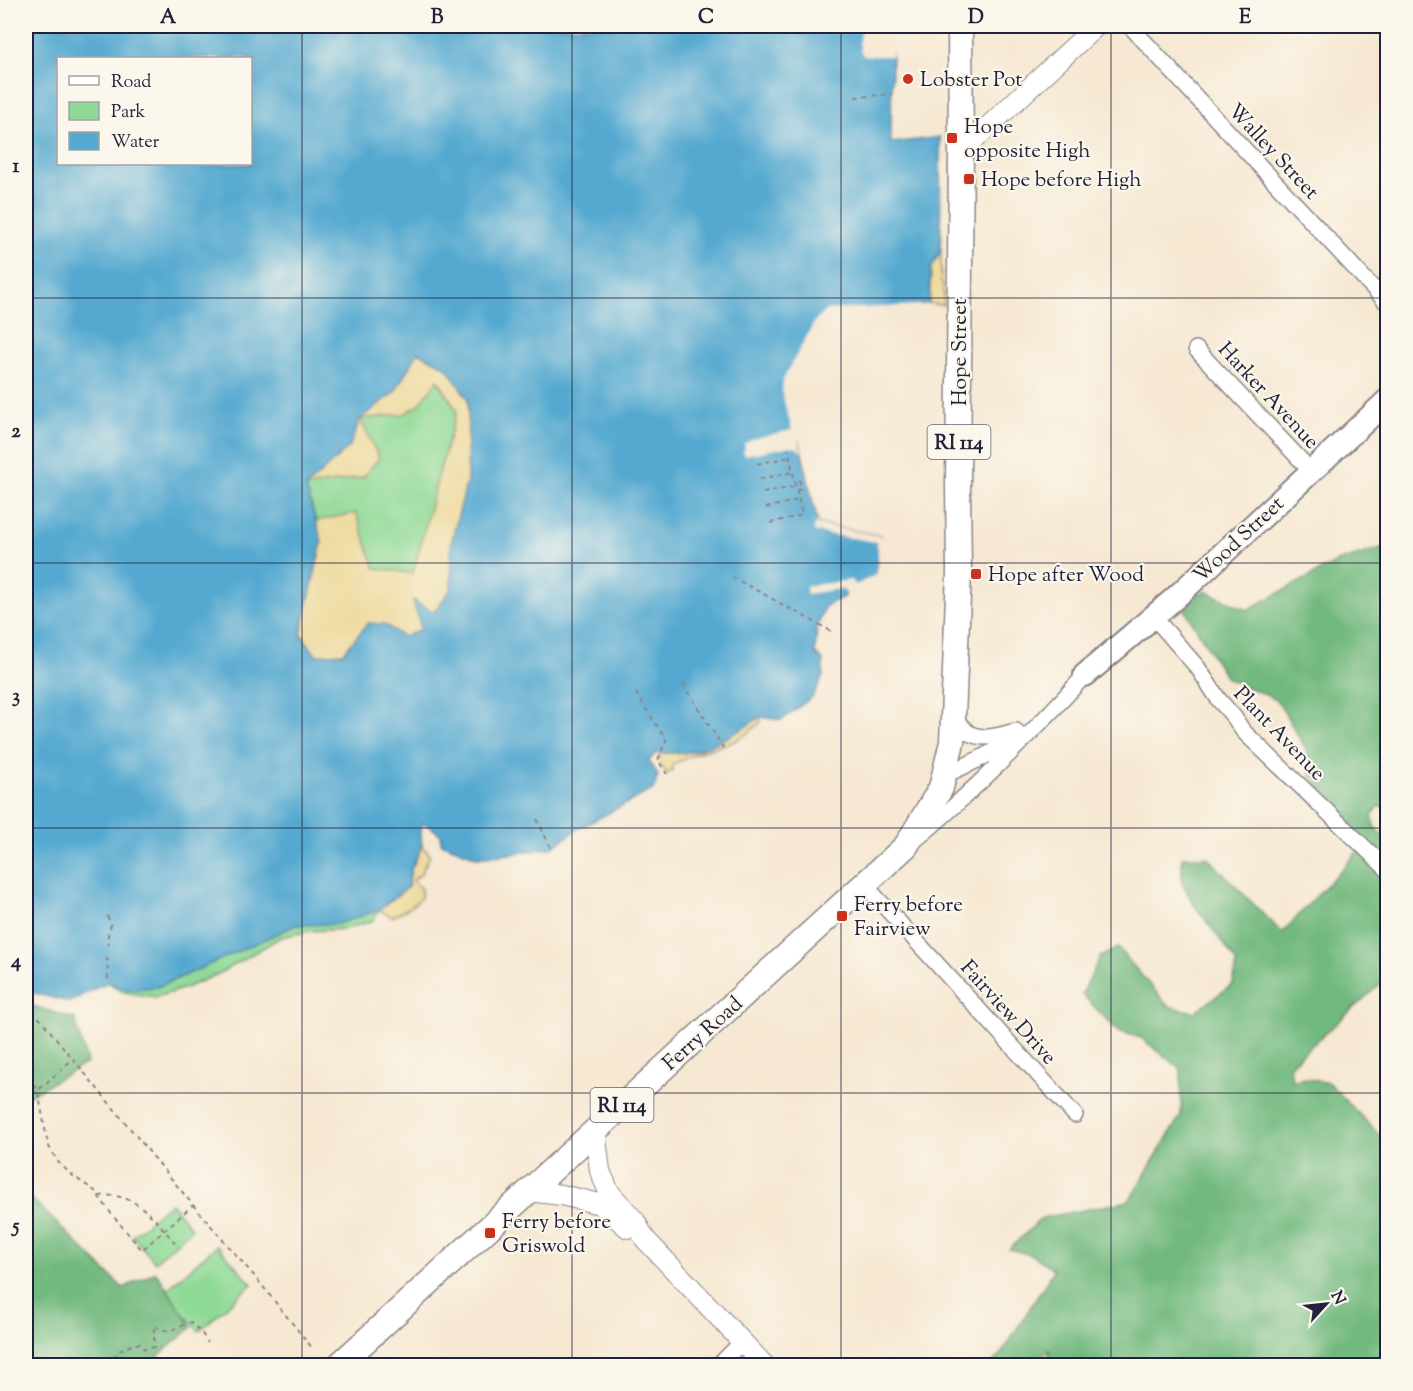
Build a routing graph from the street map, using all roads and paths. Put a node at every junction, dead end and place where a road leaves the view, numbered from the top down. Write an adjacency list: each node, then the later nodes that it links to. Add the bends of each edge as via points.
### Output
1 (960, 26): 6 (main road, Hope Street / RI 114)
2 (1096, 26): 6 (street)
3 (1130, 26): 7 (street, Walley Street)
4 (892, 94): 5 (path)
5 (855, 97)
6 (961, 152): 29 (main road, Hope Street / RI 114, via 959,572)
7 (1388, 304)
8 (1196, 349): 13 (street, Harker Avenue)
9 (1388, 400): 13 (main road, Wood Street)
10 (788, 449): 11 (path)
11 (789, 457): 12 (path); 14 (path)
12 (757, 464)
13 (1311, 471): 24 (main road, Wood Street)
14 (792, 472): 15 (path); 17 (path)
15 (760, 478)
16 (799, 478): 18 (path, via 802,492)
17 (796, 486): 18 (path); 19 (path)
18 (796, 490): 20 (path)
19 (763, 493)
20 (798, 501): 21 (path); 22 (path, via 802,515)
21 (766, 508)
22 (770, 523)
23 (732, 577): 25 (path)
24 (1153, 616): 26 (main road, Wood Street); 38 (street, Plant Avenue, via 1198,668 1243,730)
25 (831, 631)
26 (1085, 675): 30 (street, Wood Street); 34 (street, Wood Street, via 1027,738)
27 (683, 684): 31 (path)
28 (636, 693): 32 (path, via 666,740 658,760)
29 (952, 716): 30 (street, Wood Street, via 970,734 996,736); 33 (main road, Hope Street / RI 114, via 952,742)
30 (1022, 729): 33 (street, Wood Street, via 1003,746)
31 (724, 749)
32 (668, 774)
33 (942, 779): 34 (street, via 954,785); 36 (main road, Hope Street / RI 114, via 941,788)
34 (976, 785): 36 (street, Wood Street)
35 (537, 819): 37 (path)
36 (906, 846): 39 (main road, Ferry Road / RI 114)
37 (552, 851)
38 (1388, 870)
39 (864, 884): 49 (street, Fairview Drive); 50 (main road, Ferry Road / RI 114)
40 (107, 916): 41 (path, via 111,924)
41 (108, 951)
42 (107, 957): 43 (path)
43 (108, 982)
44 (26, 1004): 45 (path)
45 (72, 1059): 47 (path); 53 (path)
46 (26, 1081): 47 (path, via 34,1084)
47 (37, 1091): 48 (path); 52 (path, via 48,1145 58,1163)
48 (26, 1101)
49 (1075, 1115)
50 (595, 1130): 51 (main road, Ferry Road / RI 114); 55 (street, via 600,1171 609,1192 635,1221)
51 (529, 1191): 55 (street, via 600,1204); 63 (main road, Ferry Road / RI 114)
52 (99, 1196): 54 (path, via 135,1203); 54 (path, via 142,1250)
53 (193, 1205): 54 (path); 59 (path)
54 (165, 1230): 56 (path)
55 (645, 1239): 57 (street)
56 (176, 1244)
57 (742, 1342): 64 (street); 65 (street)
58 (208, 1343): 61 (path, via 191,1322 167,1331 154,1326 154,1347 144,1349 140,1343 123,1348)
59 (313, 1349)
60 (217, 1361): 62 (path)
61 (110, 1365)
62 (213, 1365)
63 (338, 1365)
64 (718, 1365)
65 (765, 1365)

